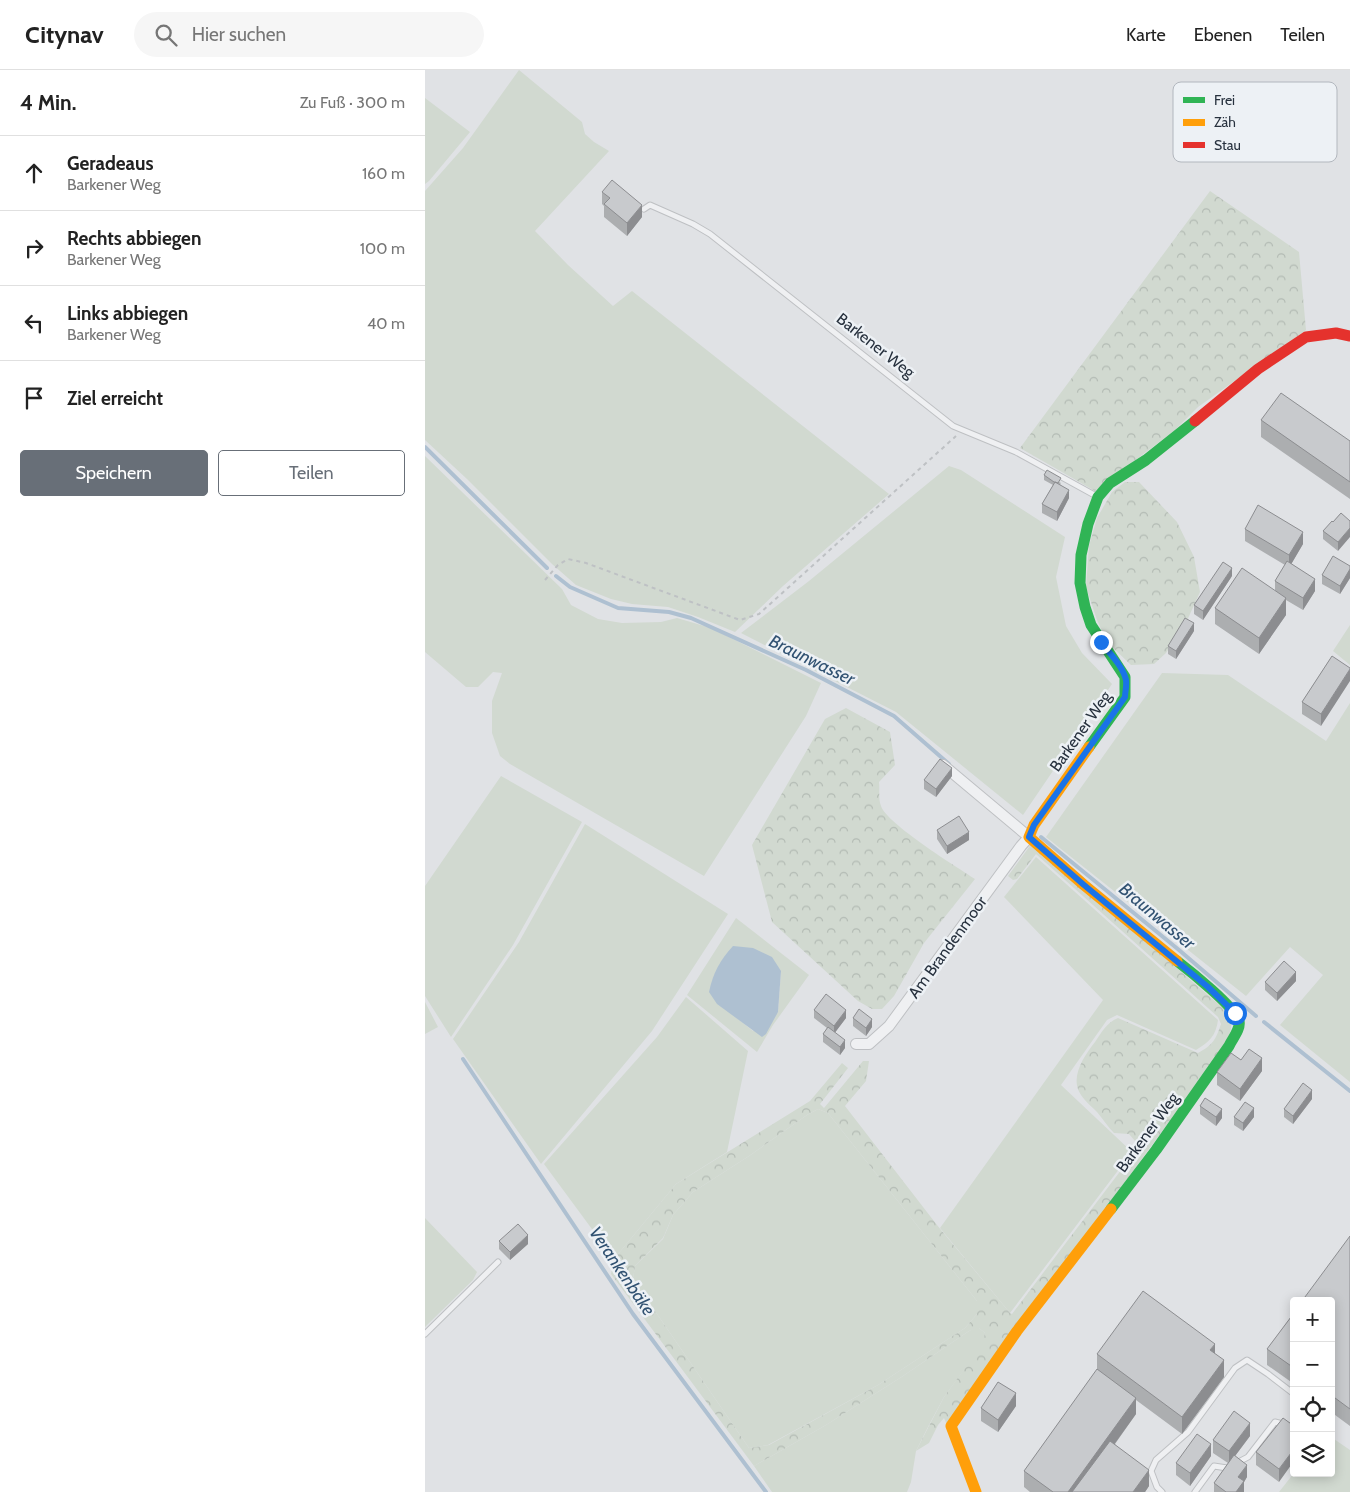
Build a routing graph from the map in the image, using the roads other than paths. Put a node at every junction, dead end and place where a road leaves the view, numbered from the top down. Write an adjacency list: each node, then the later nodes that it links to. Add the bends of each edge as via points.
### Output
1 (644, 209): 3 (lane, Barkener Weg, via 650,206 702,229 953,426 1016,452)
2 (1350, 336): 3 (street, Barkener Weg, via 1337,333 1305,337 1258,369 1146,460 1110,483)
3 (1098, 497): 5 (street, Barkener Weg, via 1081,555 1080,583 1091,624 1125,677 1125,697 1034,825)
4 (943, 765): 5 (street, Barkener Weg)
5 (1029, 837): 6 (street, Am Brandenmoor, via 889,1026 869,1044); 11 (street, Barkener Weg, via 1208,987 1239,1021 1229,1046 1156,1150 1017,1331 951,1426)
6 (856, 1044)
7 (498, 1262): 8 (lane)
8 (425, 1334)
9 (1290, 1391): 12 (lane, via 1247,1360 1235,1368 1188,1432 1156,1460 1151,1471)
10 (1290, 1426): 13 (lane, via 1275,1422 1248,1457 1227,1468 1214,1466)
11 (976, 1492)
12 (1162, 1492)
13 (1195, 1492)

